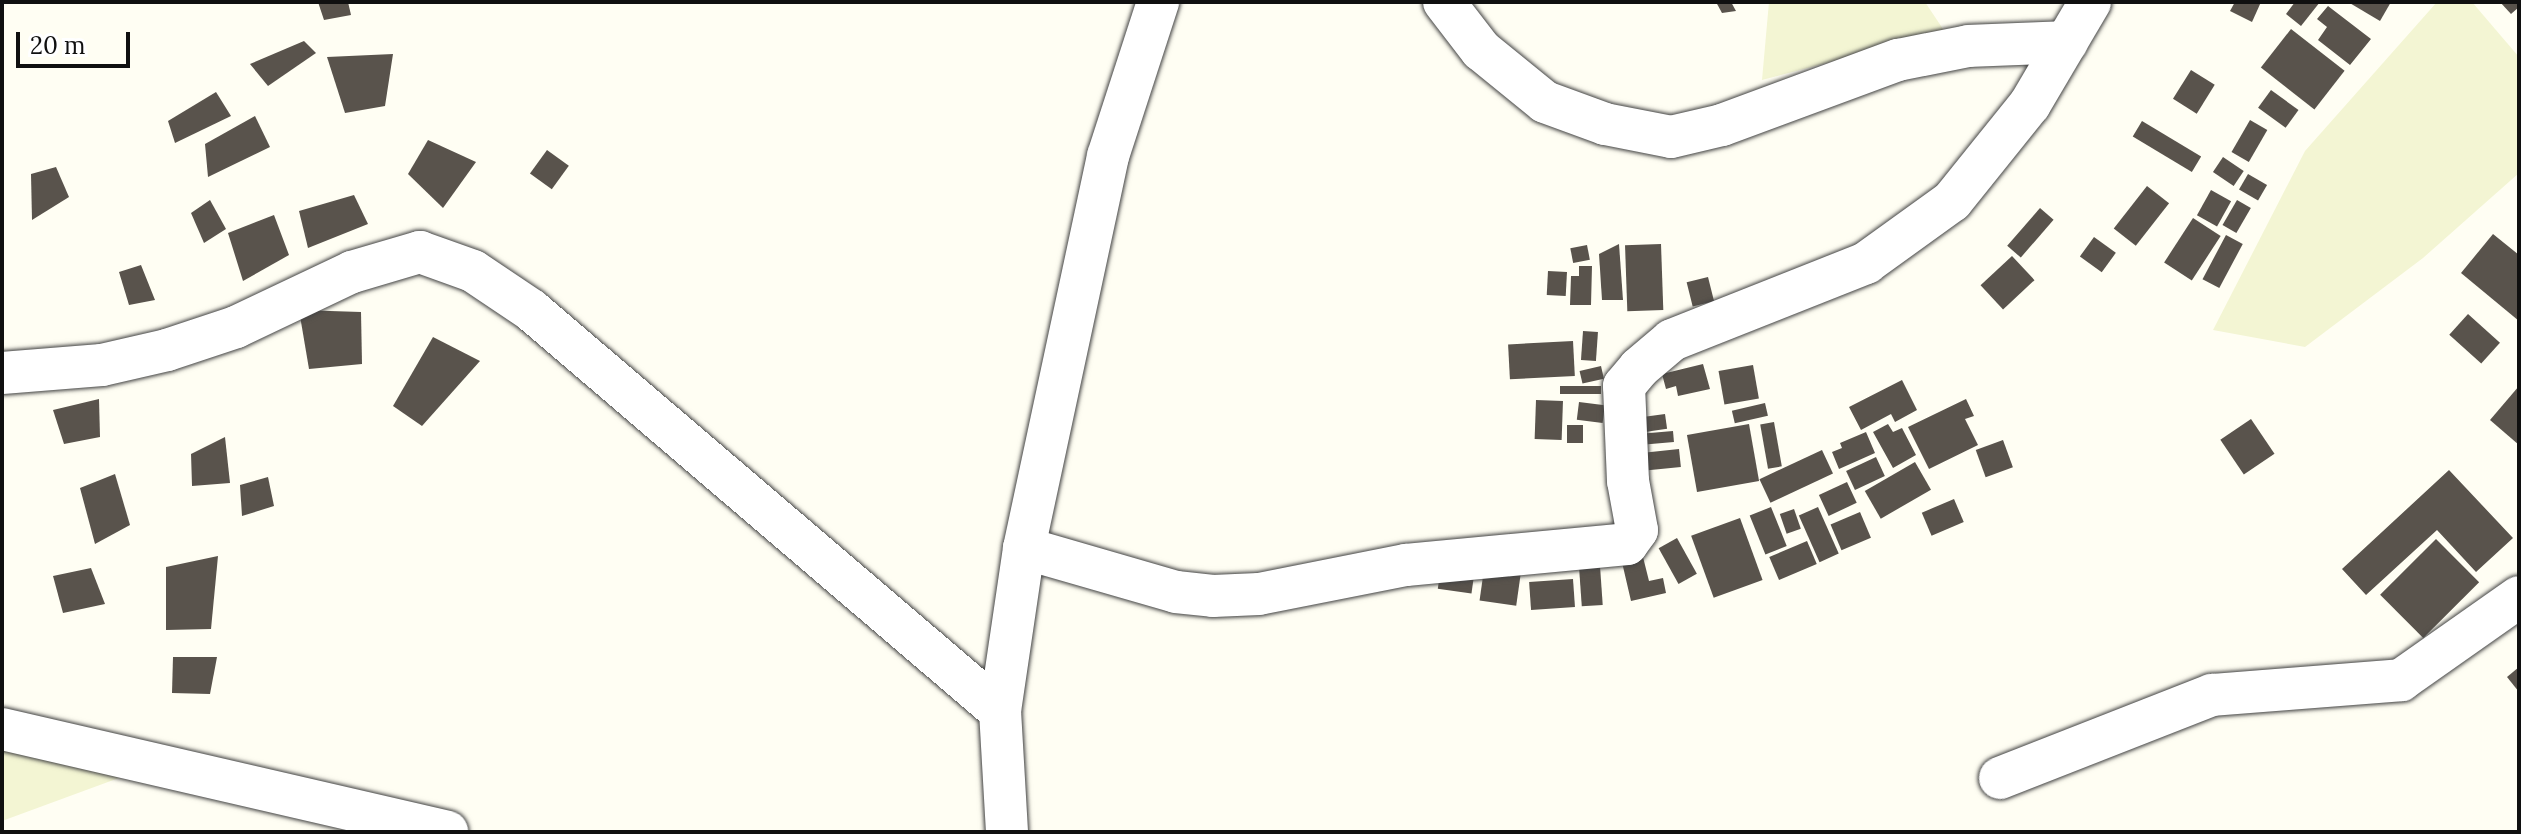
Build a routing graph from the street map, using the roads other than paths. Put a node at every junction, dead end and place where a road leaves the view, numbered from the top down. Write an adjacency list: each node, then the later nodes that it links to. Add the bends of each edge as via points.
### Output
1 (1158, 2): 6 (street, via 1108,156)
2 (1444, 2): 4 (street, via 1481,50 1545,102 1605,124 1671,137 1722,125 1898,60 1969,46)
3 (2090, 2): 4 (street)
4 (2067, 42): 6 (street, via 2030,104 1952,201 1866,263 1672,340 1639,368 1624,386 1628,481 1637,530 1627,544 1406,565 1259,594 1213,596 1176,592)
5 (2, 373): 8 (street, via 102,365 167,350 236,327 352,272 420,252 473,271 531,310)
6 (1024, 548): 8 (street)
7 (2519, 597): 10 (street, via 2401,680 2212,695)
8 (1000, 711): 12 (street)
9 (2, 729): 11 (street)
10 (2000, 778)
11 (447, 832)
12 (1007, 832)

